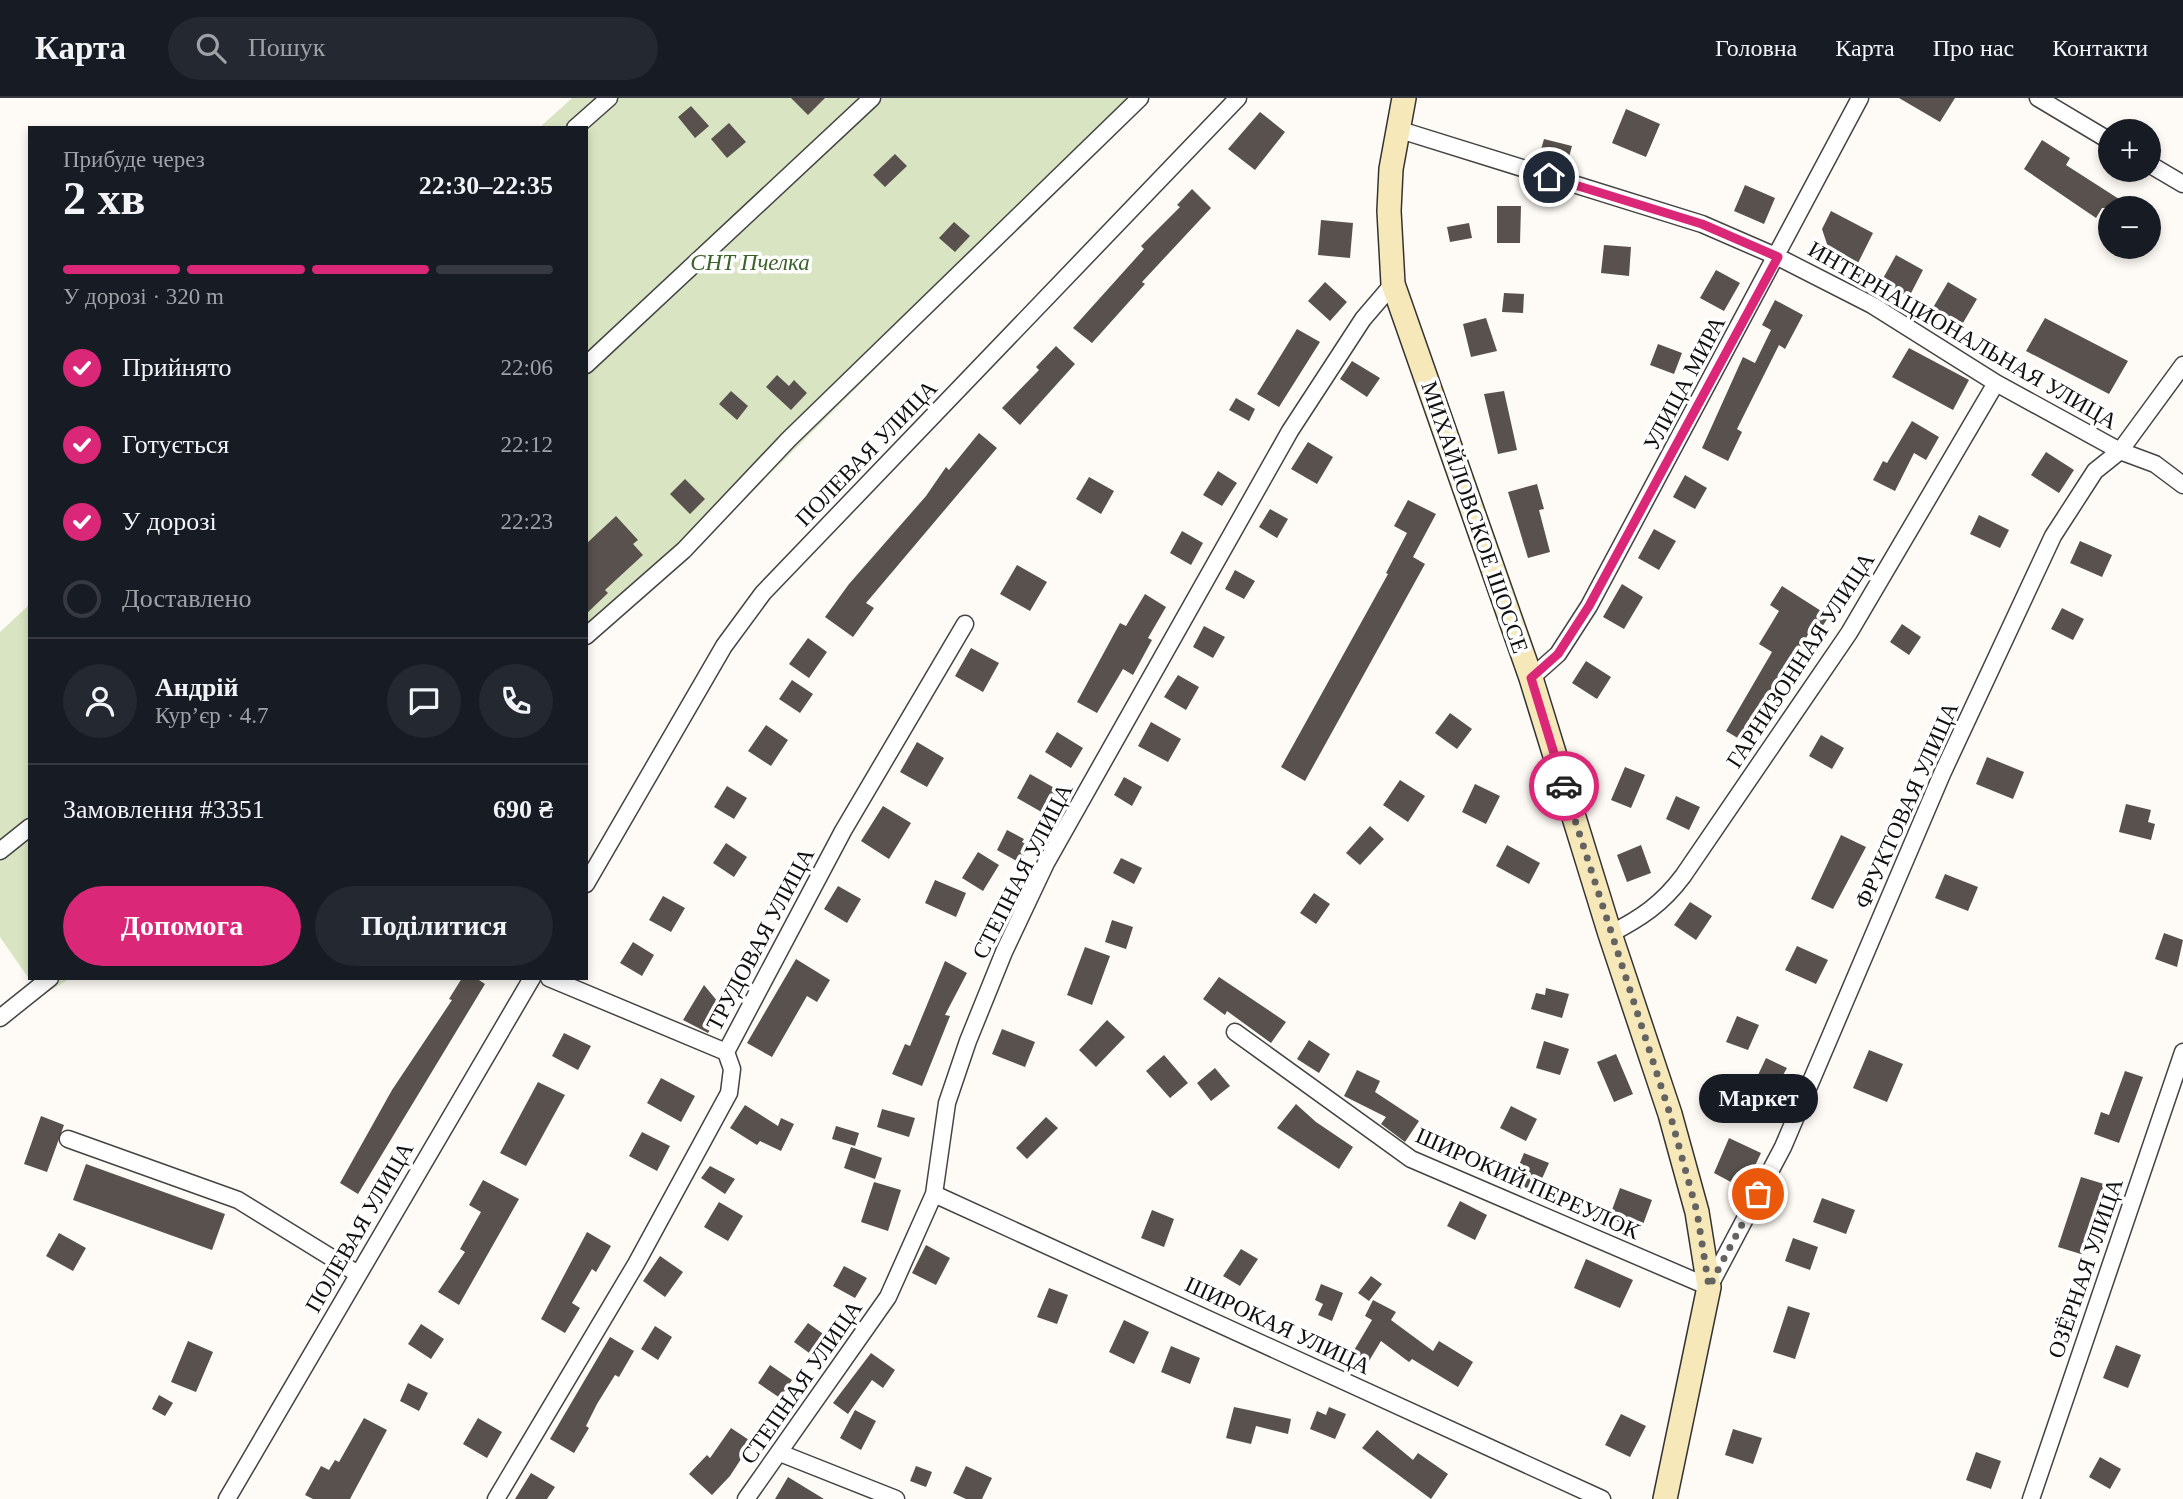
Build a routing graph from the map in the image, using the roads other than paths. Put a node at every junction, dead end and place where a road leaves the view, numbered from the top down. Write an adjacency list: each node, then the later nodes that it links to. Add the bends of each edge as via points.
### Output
1 (609, 98): 8 (street)
2 (872, 98): 15 (street)
3 (1140, 98): 21 (street, via 789,439 684,550)
4 (1238, 98): 25 (street, ПОЛЕВАЯ УЛИЦА, via 763,593 724,646)
5 (1404, 98): 9 (main road, МИХАЙЛОВСКОЕ ШОССЕ)
6 (1860, 98): 13 (street, УЛИЦА МИРА)
7 (2038, 98): 10 (street)
8 (577, 126)
9 (1397, 129): 13 (street, ИНТЕРНАЦИОНАЛЬНАЯ УЛИЦА, via 1702,224); 14 (main road, МИХАЙЛОВСКОЕ ШОССЕ, via 1389,211)
10 (2098, 134)
11 (2161, 171): 12 (street)
12 (2183, 184)
13 (1778, 257): 17 (street, ИНТЕРНАЦИОНАЛЬНАЯ УЛИЦА, via 1872,304); 22 (street, УЛИЦА МИРА, via 1589,606 1558,654)
14 (1393, 284): 22 (main road, МИХАЙЛОВСКОЕ ШОССЕ); 35 (street, СТЕПНАЯ УЛИЦА, via 1347,341 1290,431 1046,863 963,1054 947,1103)
15 (588, 363)
16 (2183, 365): 18 (street, ФРУКТОВАЯ УЛИЦА)
17 (1996, 383): 18 (street, ИНТЕРНАЦИОНАЛЬНАЯ УЛИЦА); 26 (street, ГАРНИЗОННАЯ УЛИЦА, via 1849,633 1683,876 1647,915)
18 (2120, 451): 19 (street, ИНТЕРНАЦИОНАЛЬНАЯ УЛИЦА, via 2155,464); 37 (street, ФРУКТОВАЯ УЛИЦА, via 2095,471 2053,536 1942,774 1783,1147)
19 (2183, 485)
20 (965, 624): 32 (street, ТРУДОВАЯ УЛИЦА, via 842,831)
21 (588, 634)
22 (1531, 678): 26 (main road, МИХАЙЛОВСКОЕ ШОССЕ)
23 (28, 829): 24 (street)
24 (0, 851)
25 (588, 881)
26 (1610, 934): 37 (main road, МИХАЙЛОВСКОЕ ШОССЕ, via 1670,1114 1697,1212)
27 (48, 980): 30 (street)
28 (531, 980): 36 (street, ПОЛЕВАЯ УЛИЦА)
29 (554, 980): 32 (street)
30 (0, 1018)
31 (1235, 1032): 37 (street, ШИРОКИЙ ПЕРЕУЛОК, via 1411,1159)
32 (726, 1052): 40 (street, ТРУДОВАЯ УЛИЦА, via 732,1069 729,1093 636,1264)
33 (2183, 1052): 45 (street, ОЗЁРНАЯ УЛИЦА)
34 (68, 1139): 36 (street, via 238,1200)
35 (934, 1194): 38 (street, СТЕПНАЯ УЛИЦА, via 888,1297); 43 (street, ШИРОКАЯ УЛИЦА)
36 (358, 1275): 39 (street, ПОЛЕВАЯ УЛИЦА)
37 (1709, 1287): 44 (main road, МИХАЙЛОВСКОЕ ШОССЕ)
38 (780, 1453): 41 (street, СТЕПНАЯ УЛИЦА); 42 (street)
39 (227, 1499)
40 (496, 1499)
41 (746, 1499)
42 (896, 1499)
43 (1602, 1499)
44 (1665, 1499)
45 (2031, 1499)

